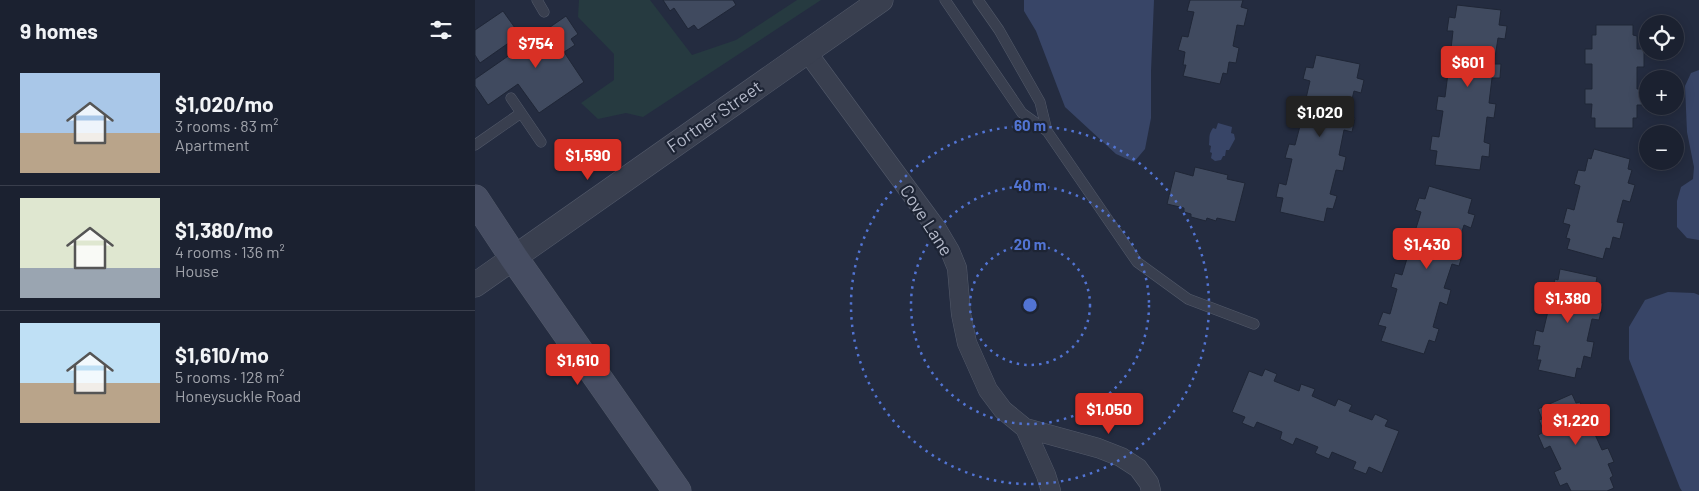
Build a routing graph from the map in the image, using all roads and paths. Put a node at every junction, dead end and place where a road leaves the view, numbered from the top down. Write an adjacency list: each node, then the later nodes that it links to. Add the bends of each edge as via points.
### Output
1 (537, 0): 5 (lane)
2 (881, 0): 6 (street, Fortner Street)
3 (945, 0): 9 (lane, via 1022,113)
4 (978, 0): 9 (lane, via 1040,102)
5 (544, 12)
6 (807, 52): 13 (street, Fortner Street); 16 (street, Cove Lane, via 942,237 957,268 967,343 978,369 1003,410)
7 (511, 98): 8 (lane)
8 (521, 114): 10 (lane); 11 (lane)
9 (1047, 131): 15 (lane, via 1137,262 1188,299)
10 (541, 142)
11 (475, 145)
12 (475, 199): 13 (main road)
13 (514, 258): 14 (street, Fortner Street); 17 (main road)
14 (475, 285)
15 (1254, 324)
16 (1025, 428): 18 (street, Cove Lane); 19 (street, Cove Lane, via 1121,457 1139,468)
17 (677, 491)
18 (1051, 491)
19 (1151, 491)

